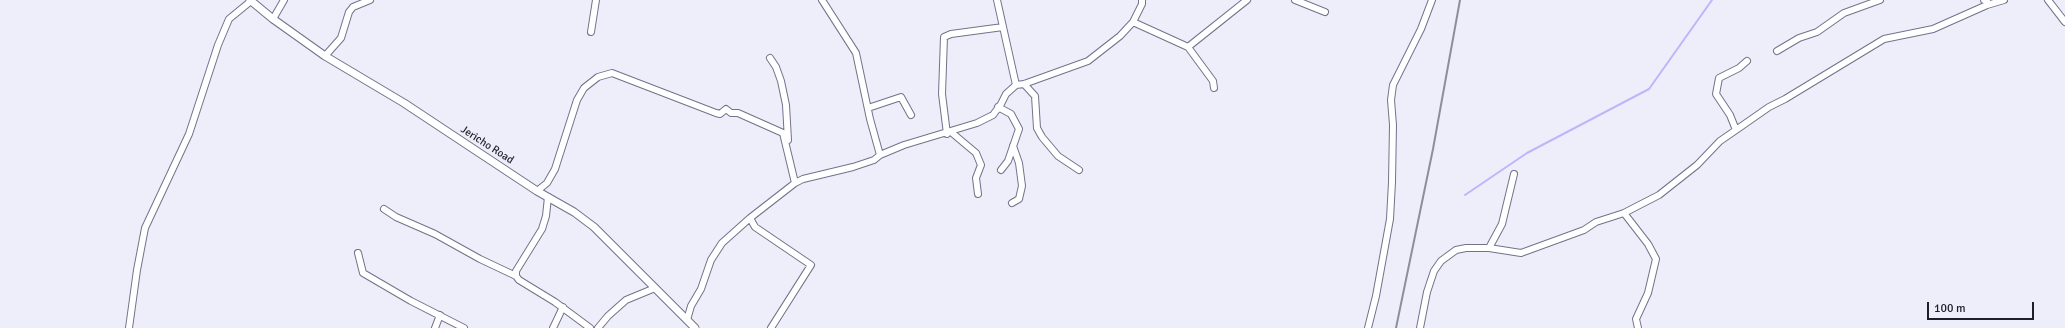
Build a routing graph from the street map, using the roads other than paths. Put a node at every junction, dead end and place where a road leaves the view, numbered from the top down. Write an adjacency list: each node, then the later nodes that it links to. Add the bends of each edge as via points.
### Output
1 (284, 0): 15 (street)
2 (370, 0): 22 (street, via 353,7 341,38)
3 (596, 0): 19 (street)
4 (822, 0): 29 (street, via 856,53)
5 (997, 0): 18 (street)
6 (1142, 0): 16 (street)
7 (1247, 0): 20 (street)
8 (1295, 0): 14 (street)
9 (1432, 0): 62 (street, via 1421,29 1393,85 1390,219)
10 (1880, 0): 21 (street, via 1844,13 1817,32 1799,38)
11 (2004, 0): 31 (street, via 1933,29 1884,39 1785,99 1769,106)
12 (2048, 0): 17 (street)
13 (251, 1): 15 (street, Jericho Road); 54 (street, via 229,19 189,134 145,228)
14 (1325, 12)
15 (273, 19): 22 (street, Jericho Road)
16 (1133, 22): 20 (street); 25 (street, via 1120,36 1088,61)
17 (2065, 22)
18 (1003, 27): 26 (street); 32 (street, via 944,37 942,94)
19 (591, 32)
20 (1188, 47): 27 (street, via 1213,81)
21 (1777, 51)
22 (325, 56): 40 (street, Jericho Road, via 404,103)
23 (770, 58): 34 (street, via 781,81 786,105)
24 (1746, 61): 31 (street, via 1719,78 1716,94 1730,115)
25 (1024, 84): 26 (street); 37 (street, via 1035,96 1037,128 1042,137 1058,156)
26 (1016, 85): 28 (street, via 1006,94)
27 (1214, 88)
28 (998, 107): 32 (street, via 992,115 977,123); 33 (street, via 1011,114 1019,129)
29 (868, 108): 30 (street, via 901,97); 35 (street)
30 (911, 114)
31 (1736, 130): 45 (street, via 1720,140 1697,165 1659,195)
32 (949, 133): 35 (street, via 904,145); 41 (street, via 976,153 981,165 976,178)
33 (1013, 146): 36 (street, via 1008,161); 43 (street, via 1019,163 1022,186 1019,199)
34 (788, 154): 39 (street); 40 (street, via 783,133 738,113 731,113 726,109 720,114 716,113 612,73 604,74 584,88 577,100 555,169 547,183)
35 (880, 155): 39 (street, via 874,160 853,167)
36 (1001, 170)
37 (1079, 170)
38 (1514, 174): 47 (street, via 1502,224)
39 (795, 183): 46 (street)
40 (537, 191): 42 (street, Jericho Road)
41 (978, 194)
42 (548, 197): 49 (street, via 542,229 516,271); 50 (street, Jericho Road, via 594,227)
43 (1012, 203)
44 (384, 209): 49 (street)
45 (1624, 213): 47 (street, via 1521,253); 64 (street, via 1656,259 1648,293 1636,319)
46 (750, 218): 53 (street, via 715,252); 61 (street, via 755,227 811,265)
47 (1489, 248): 63 (street, via 1456,250 1441,261 1427,292)
48 (358, 253): 52 (street, via 363,273)
49 (516, 276): 51 (street)
50 (655, 288): 53 (street, Jericho Road); 59 (street, via 626,300)
51 (563, 307): 57 (street); 58 (street)
52 (440, 315): 55 (street); 56 (street)
53 (687, 320): 60 (street, Jericho Road)
54 (129, 328)
55 (435, 328)
56 (464, 328)
57 (553, 328)
58 (590, 328)
59 (598, 328)
60 (695, 328)
61 (771, 328)
62 (1368, 328)
63 (1420, 328)
64 (1638, 328)

